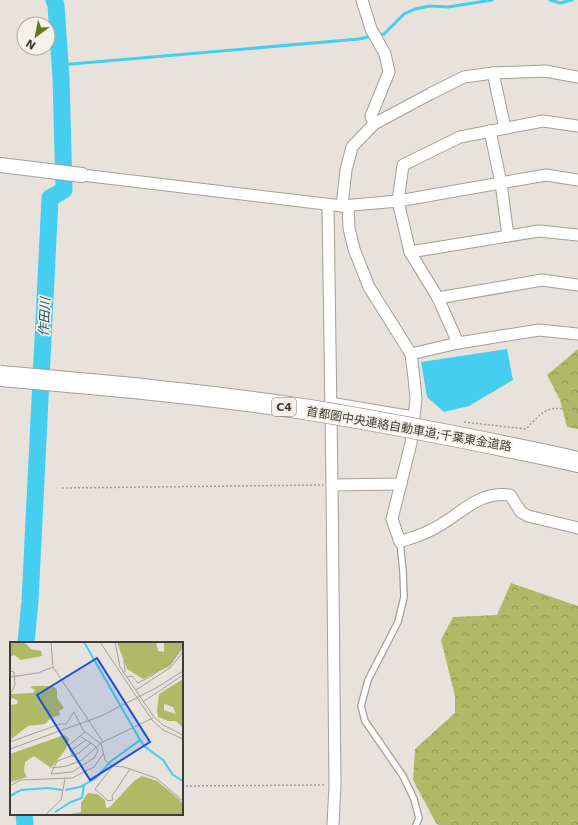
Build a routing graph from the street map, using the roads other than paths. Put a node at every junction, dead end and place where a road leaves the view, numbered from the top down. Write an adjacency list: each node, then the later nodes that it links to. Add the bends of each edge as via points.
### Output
1 (362, 0): 4 (street, via 371,28 385,54 389,72 372,116)
2 (493, 73): 3 (street, via 545,71); 4 (street, via 464,78); 6 (street)
3 (578, 77)
4 (374, 124): 14 (street, via 352,147 346,170)
5 (578, 126): 6 (street, via 543,121)
6 (505, 128): 7 (street)
7 (490, 131): 11 (street); 12 (street, via 460,136 403,165)
8 (0, 165): 9 (street)
9 (82, 175): 13 (street)
10 (578, 180): 11 (street, via 546,175)
11 (501, 183): 12 (street); 16 (street)
12 (398, 201): 14 (street); 17 (street)
13 (328, 205): 14 (street); 24 (street)
14 (345, 206): 22 (street, via 354,249 369,287)
15 (578, 235): 16 (street, via 539,231)
16 (508, 236): 17 (street)
17 (410, 252): 19 (street)
18 (578, 286): 19 (street, via 542,280)
19 (438, 298): 21 (street)
20 (578, 334): 21 (street, via 539,330)
21 (458, 343): 22 (street)
22 (411, 354): 25 (street, via 416,390)
23 (0, 376): 26 (highway, 首都圏中央連絡自動車道;千葉東金道路 / C4, bridge, via 120,387 310,410)
24 (330, 403): 25 (street); 28 (street)
25 (413, 417): 27 (street, via 411,443)
26 (572, 460)
27 (401, 484): 28 (street); 30 (street, via 392,519)
28 (332, 485): 31 (street, via 335,785)
29 (578, 528): 30 (street, via 528,516 521,512 510,494 500,494 479,499 430,531)
30 (400, 542): 32 (lane, via 404,597 398,622 368,680 362,706 365,721 403,776 414,799 419,818)
31 (333, 825)
32 (416, 825)

